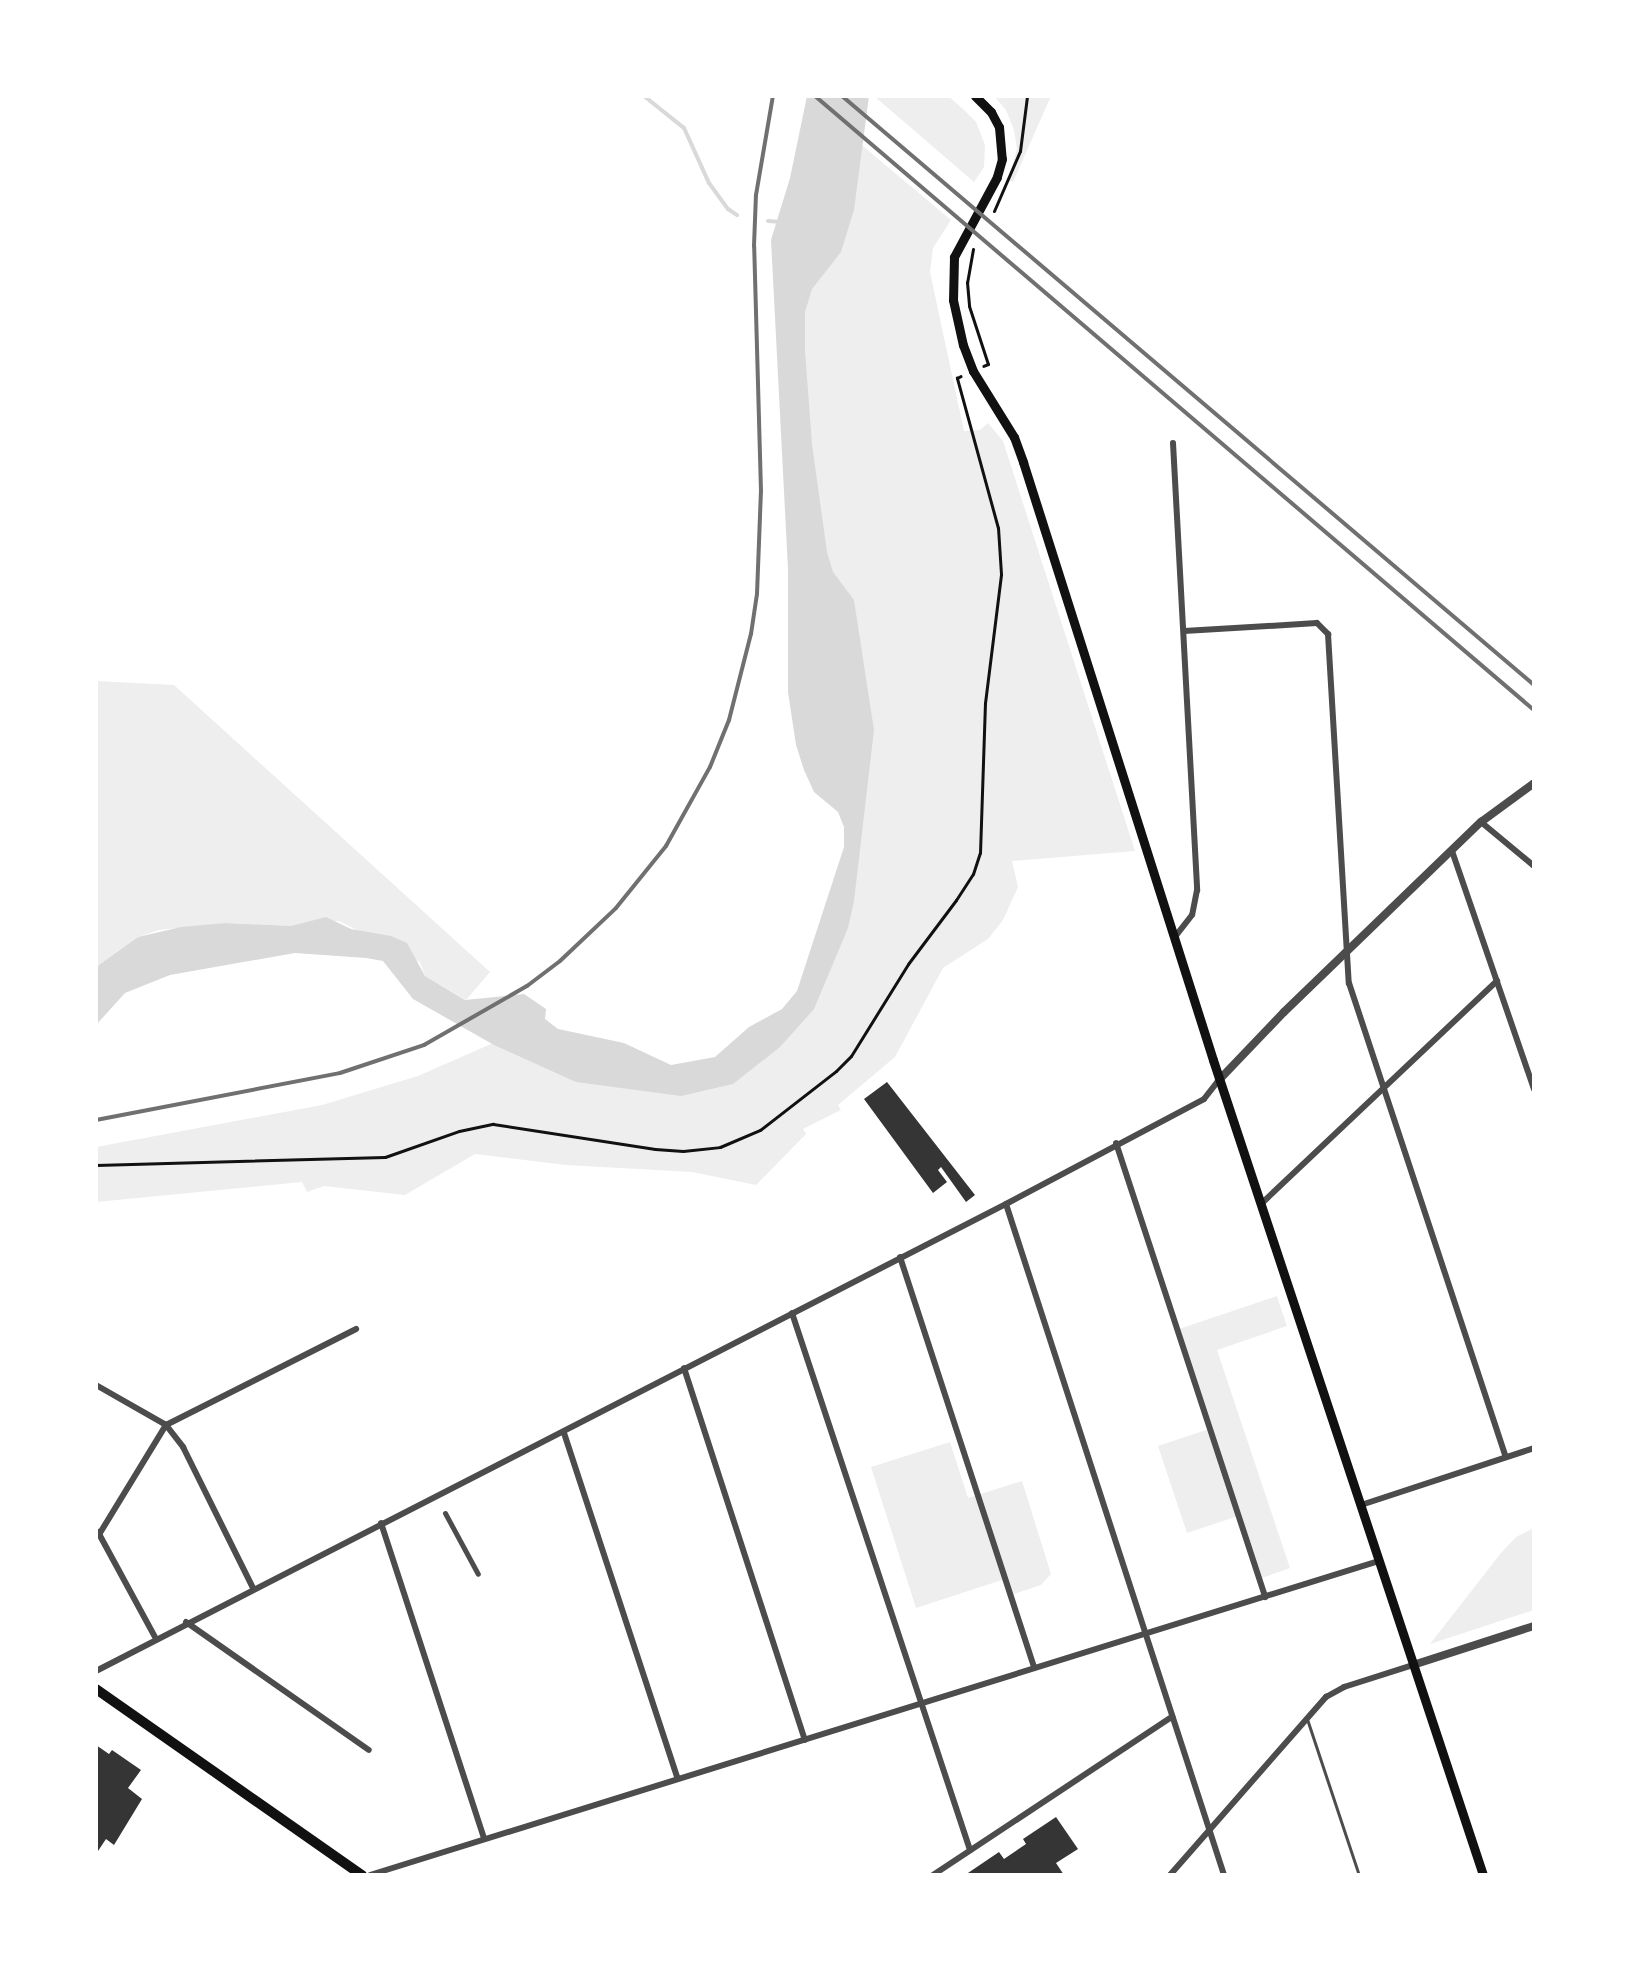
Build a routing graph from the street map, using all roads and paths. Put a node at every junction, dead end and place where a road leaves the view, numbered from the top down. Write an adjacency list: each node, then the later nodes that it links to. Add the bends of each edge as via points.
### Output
1 (1027, 96): 3 (path, via 1020,151)
2 (978, 99): 13 (main road, via 999,127 1002,159 954,257 957,322 973,371 1014,437)
3 (990, 218)
4 (975, 242): 5 (path, via 967,282 969,306)
5 (988, 364)
6 (957, 378): 20 (path, via 989,489 1000,550 985,703 981,845 973,874 836,1071 760,1130 720,1147 655,1149 493,1124 385,1157)
7 (1173, 443): 8 (street)
8 (1184, 631): 13 (street, via 1197,890 1192,915); 14 (street, via 1317,623 1325,627)
9 (1534, 783): 10 (street)
10 (1481, 822): 11 (street); 12 (street)
11 (1452, 851): 14 (street); 15 (street)
12 (1534, 866)
13 (1174, 938): 16 (main road)
14 (1348, 951): 16 (street); 17 (street, via 1349,983)
15 (1497, 981): 17 (street); 18 (street)
16 (1219, 1080): 19 (street, via 1204,1099); 22 (main road)
17 (1383, 1088): 22 (street); 31 (street)
18 (1534, 1089)
19 (1116, 1143): 21 (street); 39 (street)
20 (96, 1165)
21 (1006, 1204): 23 (street); 42 (street)
22 (1261, 1204): 32 (main road)
23 (900, 1257): 24 (street); 45 (street)
24 (792, 1313): 26 (street); 48 (street)
25 (356, 1329): 28 (street)
26 (684, 1368): 29 (street); 51 (street)
27 (96, 1385): 28 (street)
28 (166, 1425): 35 (street); 38 (street, via 183,1447)
29 (564, 1433): 34 (street); 53 (street)
30 (1534, 1448): 31 (street)
31 (1506, 1457): 32 (street)
32 (1361, 1505): 36 (main road)
33 (445, 1513): 37 (street)
34 (381, 1523): 38 (street); 55 (street)
35 (98, 1532): 43 (street)
36 (1379, 1561): 39 (street); 44 (main road)
37 (478, 1574)
38 (253, 1588): 40 (street)
39 (1265, 1597): 42 (street)
40 (186, 1622): 43 (street); 52 (street)
41 (1534, 1626): 44 (street)
42 (1146, 1634): 45 (street); 49 (street)
43 (155, 1637): 46 (street)
44 (1413, 1665): 50 (street, via 1344,1687); 63 (main road)
45 (1034, 1668): 48 (street)
46 (96, 1671)
47 (96, 1689): 57 (main road)
48 (921, 1703): 51 (street); 56 (street)
49 (1172, 1717): 54 (street); 56 (street)
50 (1307, 1717): 54 (street); 62 (lane)
51 (805, 1740): 53 (street)
52 (369, 1750)
53 (678, 1779): 55 (street)
54 (1209, 1829): 60 (street); 61 (street)
55 (484, 1839): 58 (street)
56 (970, 1850): 59 (street)
57 (362, 1875)
58 (370, 1875)
59 (933, 1875)
60 (1170, 1875)
61 (1224, 1875)
62 (1359, 1875)
63 (1483, 1875)

